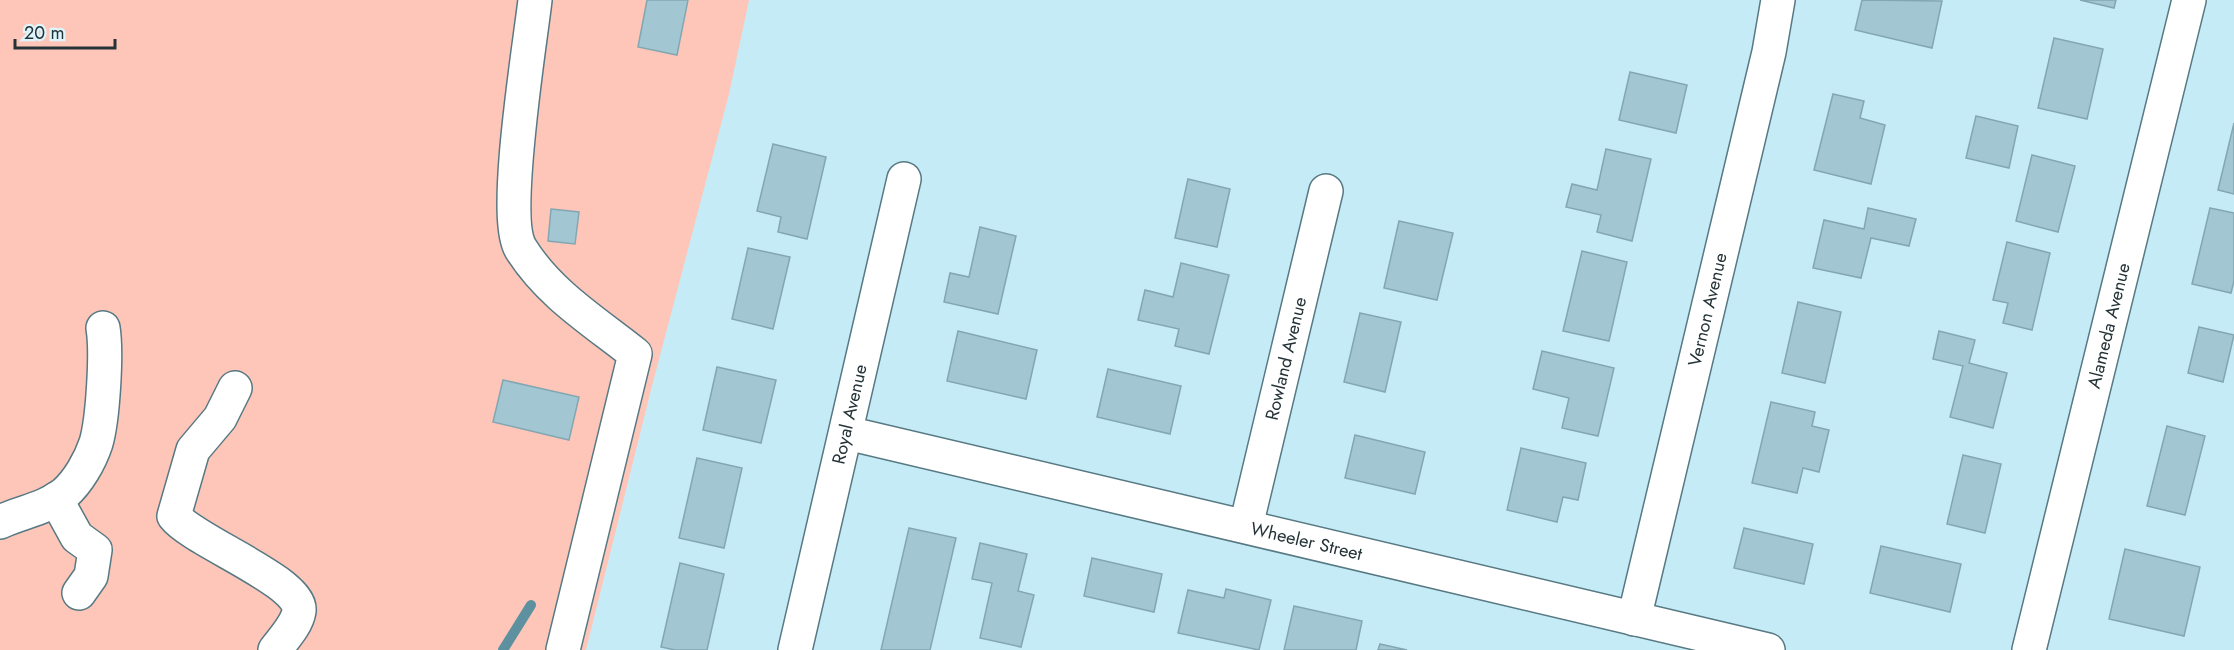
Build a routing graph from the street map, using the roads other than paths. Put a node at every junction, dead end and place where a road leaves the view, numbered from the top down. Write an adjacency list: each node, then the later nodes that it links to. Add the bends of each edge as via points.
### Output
1 (535, 0): 15 (street, via 513,192 520,247 558,294 635,354)
2 (1778, 0): 13 (street, Vernon Avenue, via 1767,64)
3 (2189, 0): 18 (street, Alameda Avenue)
4 (904, 179): 8 (street, Royal Avenue)
5 (1326, 191): 11 (street, Rowland Avenue)
6 (103, 328): 9 (street, via 105,362 96,442 82,473)
7 (235, 388): 14 (street, via 220,418 193,450 174,516 182,526 238,557 297,599 299,610)
8 (847, 433): 11 (street, Wheeler Street); 16 (street, Royal Avenue)
9 (56, 499): 10 (street); 12 (street, via 77,537 95,550 91,576)
10 (0, 522)
11 (1246, 526): 13 (street, Wheeler Street)
12 (80, 593)
13 (1634, 619): 17 (street, Wheeler Street)
14 (275, 650)
15 (563, 650)
16 (795, 650)
17 (1768, 650)
18 (2029, 650)

